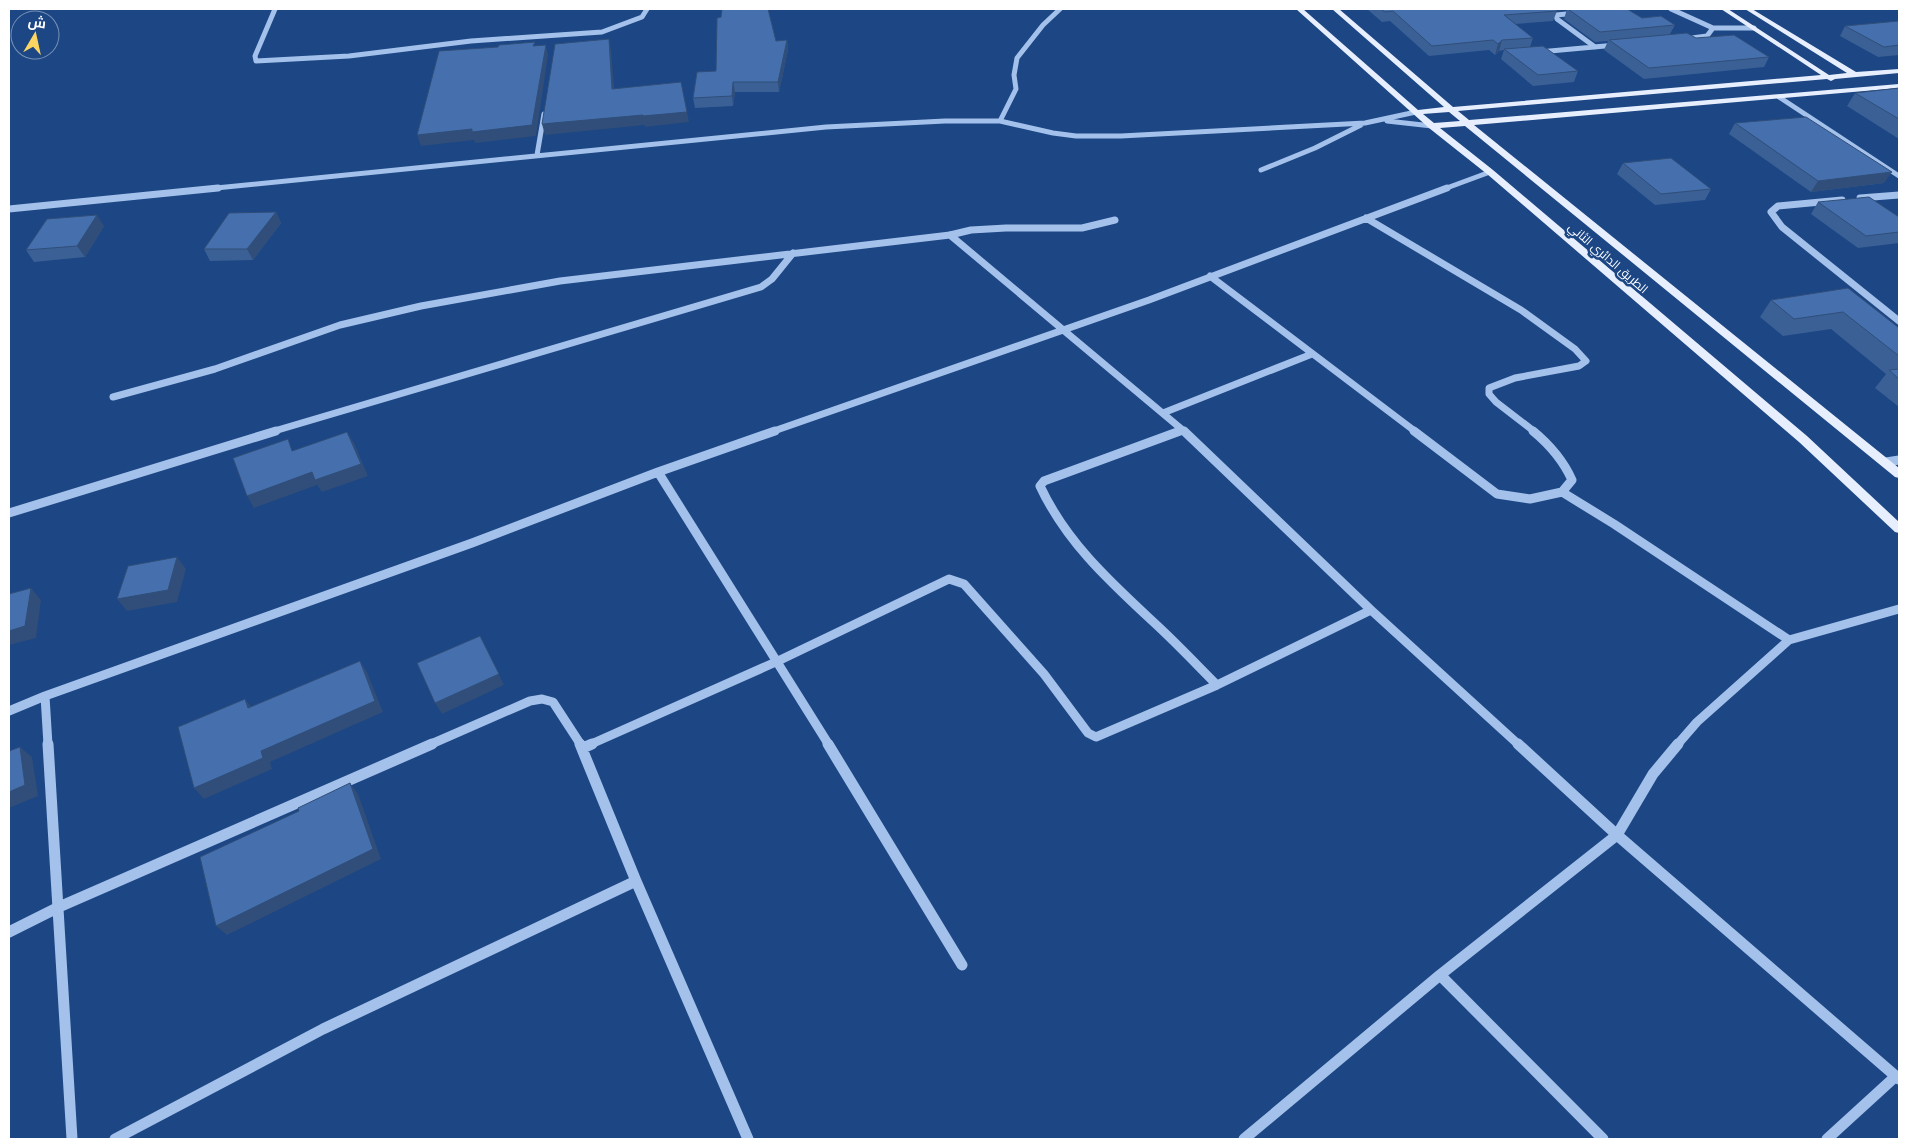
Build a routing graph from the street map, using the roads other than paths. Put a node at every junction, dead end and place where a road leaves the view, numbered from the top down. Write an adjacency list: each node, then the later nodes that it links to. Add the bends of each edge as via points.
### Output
1 (275, 9): 12 (street, via 255,56 256,61 349,56 472,41)
2 (647, 9): 12 (street, via 642,17 620,27 602,32)
3 (1060, 9): 29 (street, via 1017,58 1016,89)
4 (1299, 9): 27 (main road, الطريق الدائري الثاني)
5 (1335, 9): 25 (main road, الطريق الدائري الثاني)
6 (1671, 9): 10 (street)
7 (1724, 9): 11 (main road)
8 (1748, 9): 19 (main road)
9 (1585, 12): 16 (street, via 1556,15)
10 (1713, 28): 11 (street); 13 (street, via 1707,36)
11 (1754, 28): 20 (main road)
12 (556, 35): 14 (street)
13 (1679, 39)
14 (555, 44)
15 (1623, 44): 16 (street)
16 (1595, 47): 17 (street)
17 (1528, 53)
18 (1899, 71): 19 (main road)
19 (1854, 75): 20 (main road); 22 (main road)
20 (1829, 78): 23 (main road); 25 (main road)
21 (1899, 86): 22 (main road)
22 (1877, 88): 23 (main road)
23 (1849, 90): 24 (main road)
24 (1778, 97): 31 (main road); 36 (street)
25 (1451, 108): 27 (main road); 31 (main road, الطريق الدائري الثاني)
26 (545, 109): 33 (street)
27 (1416, 112): 28 (street); 32 (main road, الطريق الدائري الثاني)
28 (1382, 120): 30 (street); 32 (street)
29 (1000, 121): 30 (street, via 1076,136); 33 (street, via 945,120 826,128)
30 (1365, 122): 34 (street, via 1316,148)
31 (1467, 123): 32 (main road); 51 (main road, الطريق الدائري الثاني)
32 (1432, 126): 35 (main road, الطريق الدائري الثاني)
33 (538, 155): 38 (street)
34 (1261, 170)
35 (1490, 172): 39 (street); 56 (main road, الطريق الدائري الثاني, via 1803,439)
36 (1899, 176)
37 (1899, 195): 44 (street, via 1778,206 1771,212 1782,227)
38 (9, 209)
39 (1366, 218): 43 (street); 54 (street, via 1535,320 1584,357 1586,361 1579,366 1515,378 1489,388 1489,394 1496,402 1568,466 1572,480)
40 (1115, 220): 41 (street, via 1082,228 1006,228)
41 (950, 235): 42 (street); 45 (street)
42 (792, 253): 47 (street, via 560,281 420,306 340,326 215,369); 55 (street, via 772,279 761,287 251,438)
43 (1210, 276): 45 (street); 46 (street)
44 (1899, 321)
45 (1063, 329): 48 (street); 52 (street)
46 (1312, 354): 48 (street); 54 (street, via 1497,494 1517,500 1539,500)
47 (113, 397)
48 (1163, 413): 49 (street)
49 (1183, 430): 58 (street); 61 (street, via 1050,479 1040,486 1052,512 1104,577)
50 (1899, 460): 51 (street)
51 (1886, 462): 53 (main road, الطريق الدائري الثاني)
52 (658, 472): 60 (street); 62 (street, via 472,543)
53 (1899, 474)
54 (1562, 492): 59 (street)
55 (9, 514)
56 (1899, 529)
57 (1899, 609): 59 (street)
58 (1371, 610): 61 (street); 65 (street)
59 (1788, 640): 65 (street, via 1697,722 1653,774)
60 (778, 661): 61 (street, via 948,579 964,584 1044,674 1092,737); 64 (street); 69 (street)
61 (1217, 685)
62 (45, 696): 63 (street); 67 (street)
63 (9, 710)
64 (583, 748): 66 (street); 67 (street, via 553,702 539,698)
65 (1617, 835): 70 (street); 71 (street)
66 (636, 881): 73 (street, via 323,1030); 74 (street)
67 (59, 907): 68 (street); 72 (street)
68 (9, 932)
69 (962, 966)
70 (1440, 975): 75 (street); 76 (street)
71 (1898, 1078): 77 (street)
72 (72, 1139)
73 (115, 1139)
74 (748, 1139)
75 (1244, 1139)
76 (1603, 1139)
77 (1827, 1139)

